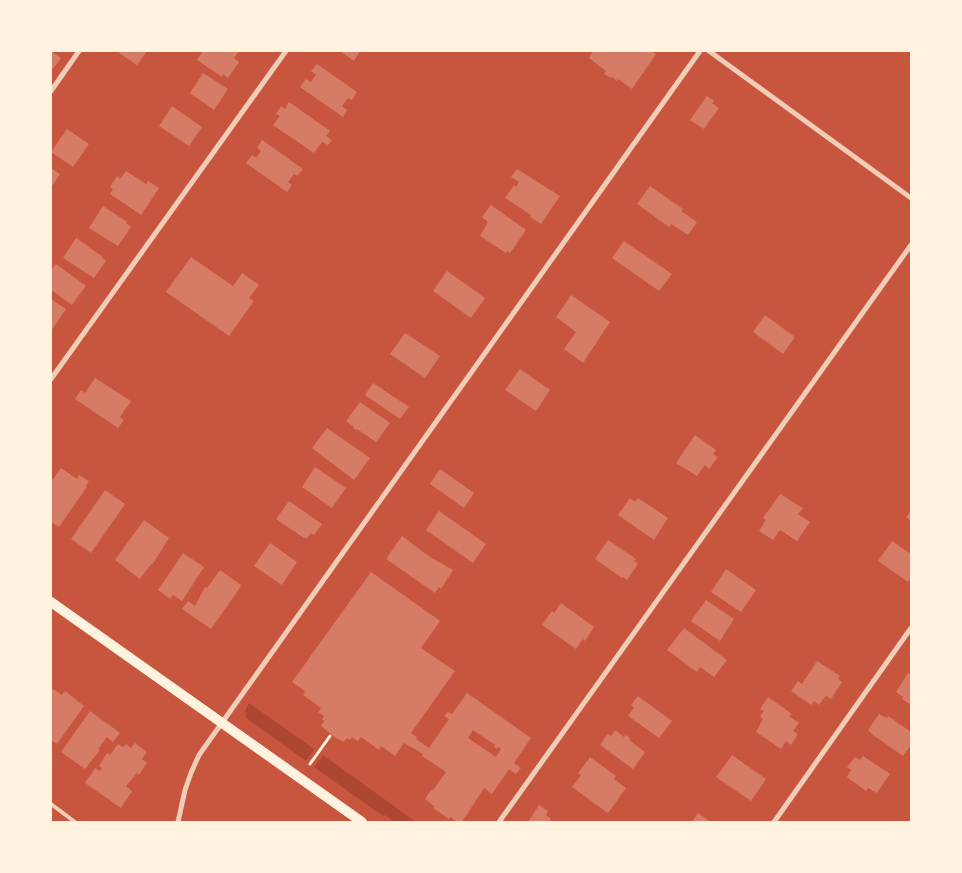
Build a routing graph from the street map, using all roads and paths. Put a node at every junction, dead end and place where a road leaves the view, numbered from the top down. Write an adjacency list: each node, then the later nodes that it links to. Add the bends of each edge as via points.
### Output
1 (79, 51): 5 (street)
2 (286, 51): 8 (street)
3 (700, 51): 11 (street)
4 (709, 51): 6 (street)
5 (51, 90)
6 (911, 198)
7 (911, 245): 18 (street)
8 (51, 379)
9 (51, 602): 11 (main road)
10 (911, 628): 19 (street)
11 (222, 722): 16 (street, via 199,755 191,773); 17 (main road)
12 (330, 736): 13 (path)
13 (310, 764)
14 (51, 804): 15 (lane)
15 (75, 822)
16 (178, 822)
17 (362, 822)
18 (499, 822)
19 (774, 822)

